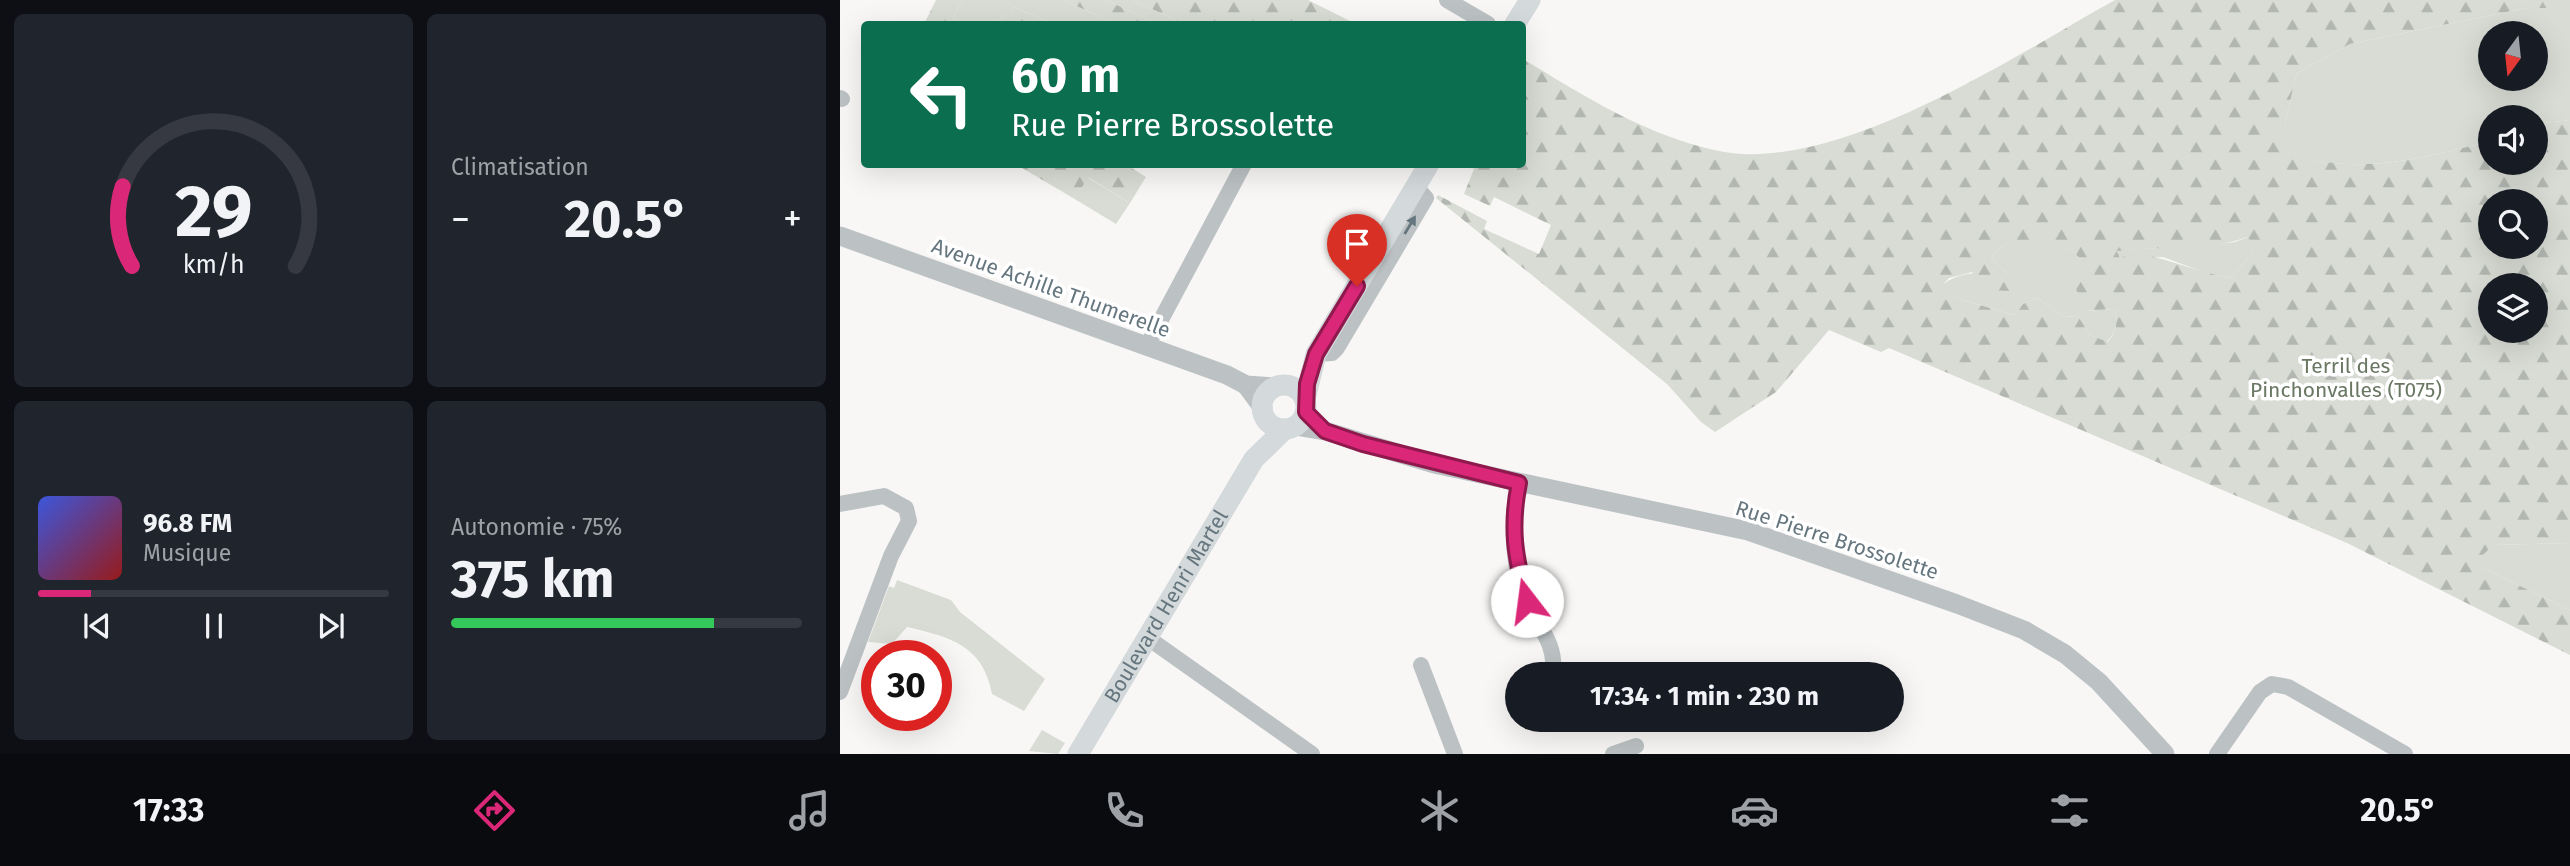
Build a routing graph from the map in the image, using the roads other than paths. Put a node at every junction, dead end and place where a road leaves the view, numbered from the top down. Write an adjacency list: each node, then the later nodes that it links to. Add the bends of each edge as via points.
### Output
1 (1447, 0): 3 (street)
2 (1530, 0): 4 (main road)
3 (1483, 21)
4 (1517, 21)
5 (1242, 168): 8 (street)
6 (1426, 171): 9 (main road)
7 (840, 236): 8 (street, Avenue Achille Thumerelle)
8 (1147, 346): 10 (street, Avenue Achille Thumerelle)
9 (1316, 354): 11 (main road); 13 (main road)
10 (1246, 385): 11 (street, Avenue Achille Thumerelle); 12 (street)
11 (1280, 386): 12 (main road, via 1269,392); 13 (main road, via 1293,387)
12 (1263, 411): 13 (main road, via 1271,424); 14 (main road, Boulevard Henri Martel)
13 (1298, 416): 14 (main road, Boulevard Henri Martel); 15 (street, Rue Pierre Brossolette, via 1325,431 1434,464)
14 (1254, 459): 17 (main road, Boulevard Henri Martel)
15 (1519, 483): 18 (street, via 1512,518 1515,559 1527,601 1555,655); 26 (street, Rue Pierre Brossolette, via 1748,531 2024,630 2065,654 2099,682)
16 (840, 504): 20 (street, via 884,496 909,513 907,529 891,556)
17 (1148, 638): 22 (main road, Boulevard Henri Martel); 23 (street)
18 (1554, 662)
19 (1421, 665): 24 (street)
20 (840, 692)
21 (1636, 746): 25 (street)
22 (1078, 754)
23 (1312, 754)
24 (1455, 754)
25 (1613, 754)
26 (2165, 754)
27 (2217, 754): 28 (street, via 2260,692 2272,684 2288,687)
28 (2405, 754)

